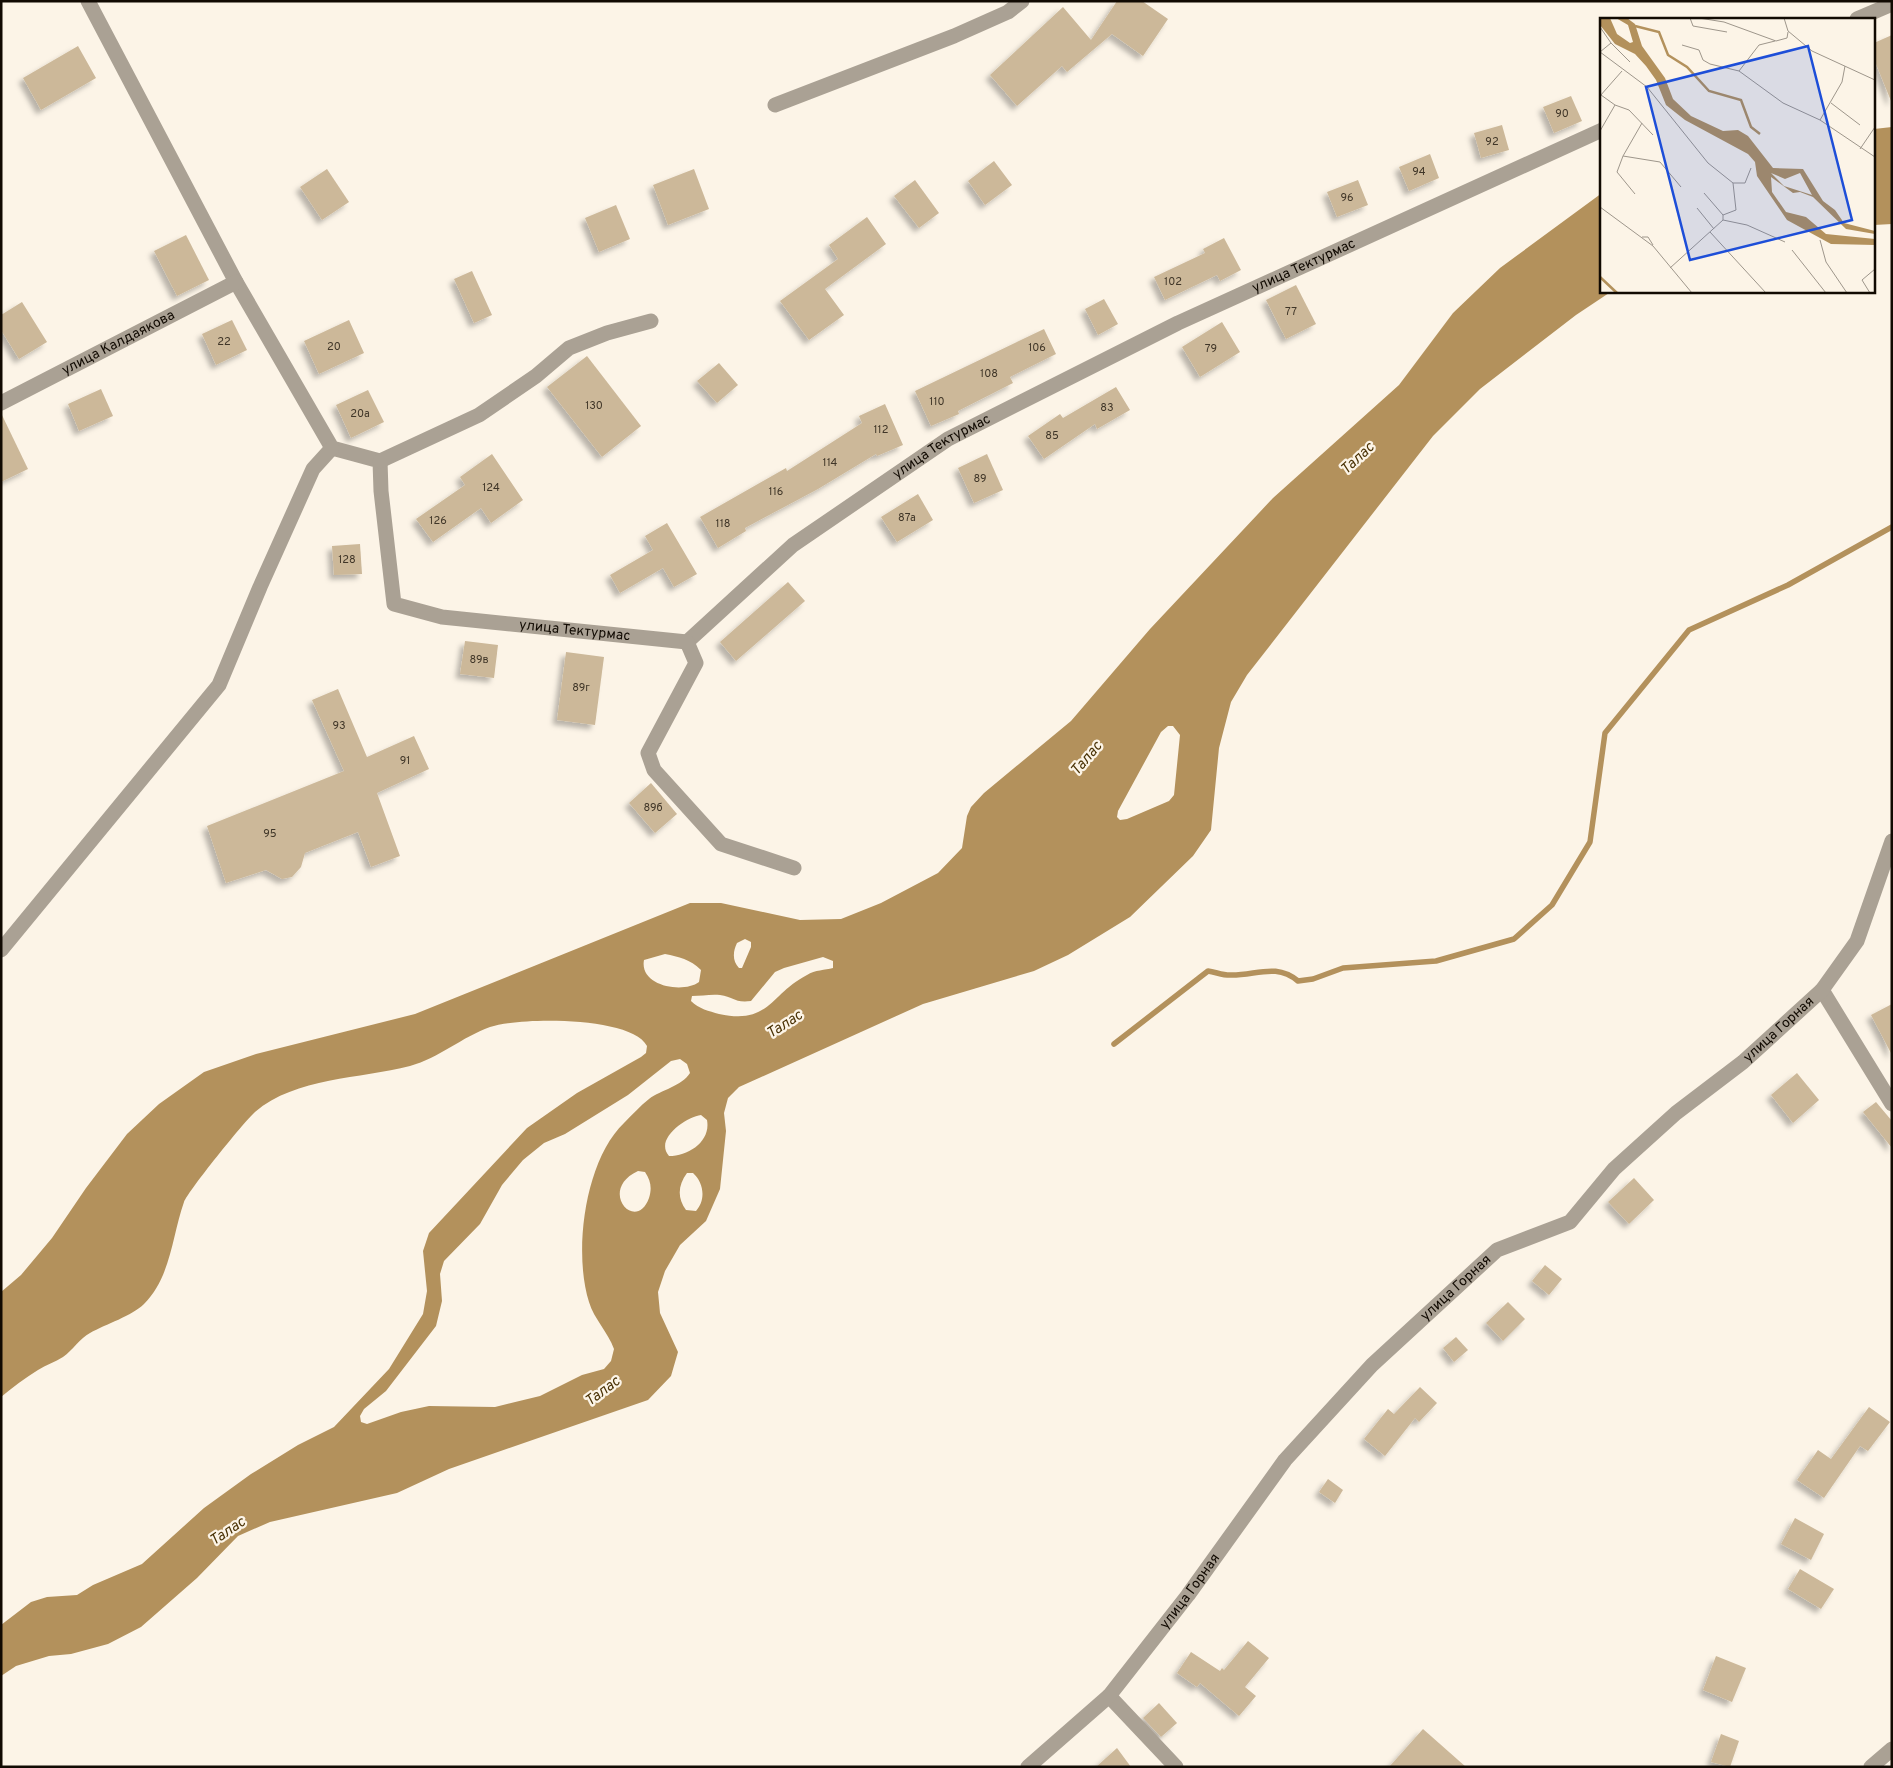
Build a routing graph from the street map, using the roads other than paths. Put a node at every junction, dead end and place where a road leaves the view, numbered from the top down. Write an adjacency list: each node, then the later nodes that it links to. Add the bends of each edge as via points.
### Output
1 (88, 1): 7 (street)
2 (1022, 1): 5 (street, via 1008,12 954,36)
3 (1892, 4): 4 (street)
4 (1859, 18)
5 (775, 106)
6 (1600, 131): 12 (street, улица Тектурмас, via 1178,323 948,439 792,545)
7 (236, 282): 9 (street, улица Калдаякова); 10 (street)
8 (650, 321): 11 (street, via 569,348 536,376 479,415)
9 (1, 403)
10 (332, 448): 11 (street); 15 (street, via 313,469 220,685)
11 (380, 461): 12 (street, улица Тектурмас, via 394,604 442,616)
12 (687, 642): 14 (street, via 696,663 648,753 654,770 722,844)
13 (1892, 841): 16 (street, улица Горная, via 1857,941)
14 (794, 868)
15 (1, 950)
16 (1822, 990): 17 (street); 18 (street, улица Горная, via 1743,1062 1676,1113 1614,1169 1570,1222 1497,1250 1372,1365 1285,1460 1188,1595)
17 (1892, 1104)
18 (1109, 1696): 20 (street, улица Горная); 21 (street)
19 (1892, 1748): 22 (street)
20 (1028, 1767)
21 (1176, 1767)
22 (1871, 1767)

